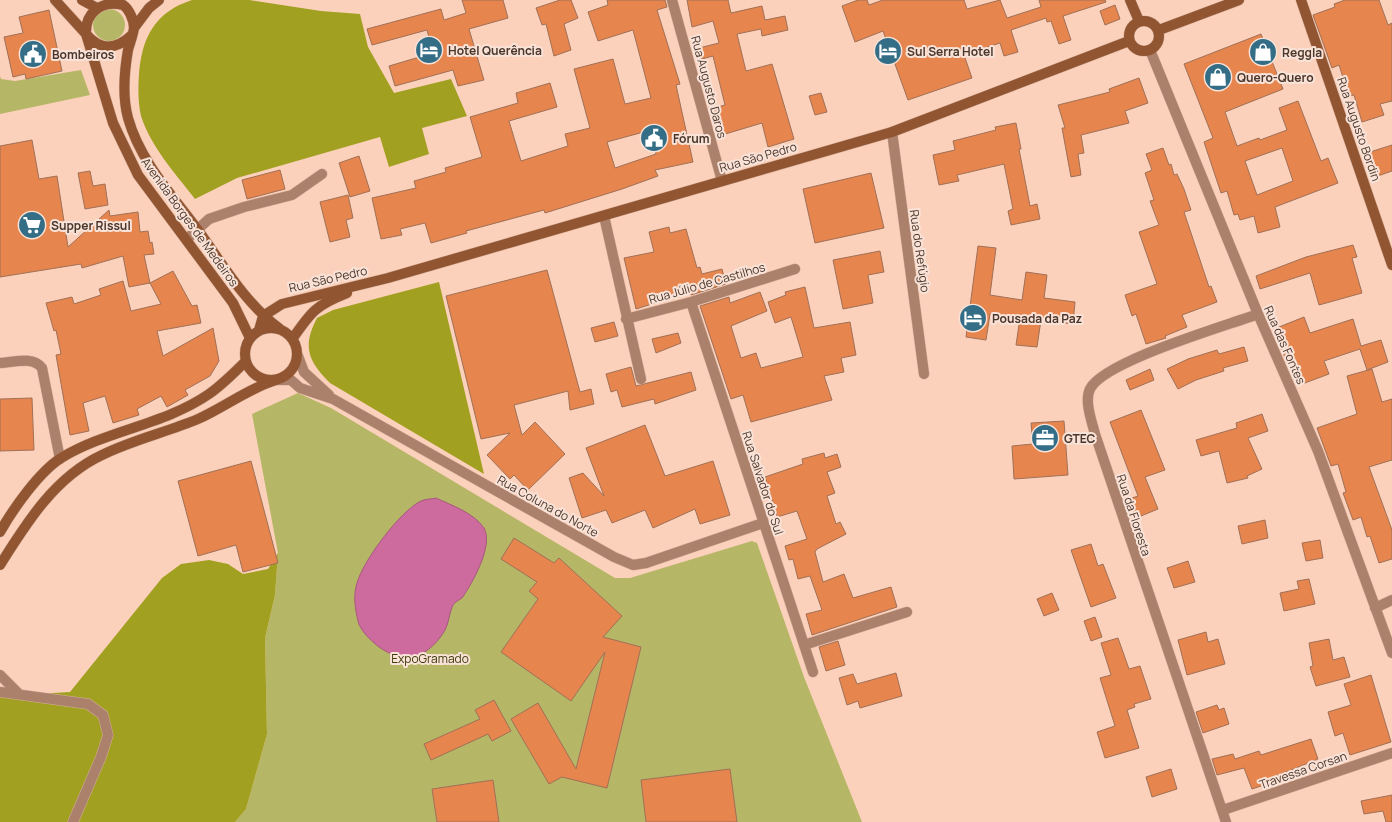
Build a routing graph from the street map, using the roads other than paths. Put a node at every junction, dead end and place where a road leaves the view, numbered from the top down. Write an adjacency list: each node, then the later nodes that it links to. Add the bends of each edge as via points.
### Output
1 (55, 0): 13 (main road)
2 (82, 0): 9 (main road)
3 (109, 0): 9 (main road); 12 (main road, via 126,7 131,15)
4 (159, 0): 12 (main road, Avenida Borges de Medeiros, via 149,8)
5 (672, 0): 18 (street, Rua Augusto Daros)
6 (1130, 0): 10 (main road)
7 (1239, 0): 11 (main road)
8 (1301, 0): 22 (main road, Rua Augusto Bordin)
9 (94, 7): 13 (main road, via 85,22)
10 (1139, 21): 11 (main road, via 1148,21); 14 (main road, via 1129,32)
11 (1159, 30): 15 (main road, via 1157,44)
12 (133, 31): 13 (main road, via 120,45 111,47 93,42); 20 (main road, Avenida Borges de Medeiros, via 124,77 128,118 147,161)
13 (86, 34): 21 (main road, Avenida Borges de Medeiros, via 109,112 128,159)
14 (1129, 41): 15 (main road, via 1140,51); 16 (main road, Rua São Pedro)
15 (1150, 50): 28 (street, Rua das Fontes)
16 (892, 132): 18 (main road, Rua São Pedro); 38 (street, Rua do Refúgio)
17 (322, 174): 20 (street, via 292,195 210,219)
18 (722, 181): 19 (main road, Rua São Pedro)
19 (604, 216): 24 (main road, Rua São Pedro); 30 (street)
20 (198, 230): 21 (street); 25 (main road, Avenida Borges de Medeiros)
21 (187, 239): 33 (main road, Avenida Borges de Medeiros, via 233,303)
22 (1392, 265)
23 (795, 269): 26 (street, Rua Júlio de Castilhos)
24 (388, 278): 27 (main road, Rua São Pedro); 34 (main road, Rua São Pedro, via 322,303)
25 (243, 293): 27 (main road, via 267,307); 29 (main road, Avenida Borges de Medeiros)
26 (690, 302): 30 (street, Rua Júlio de Castilhos); 46 (street, Rua Salvador do Sul)
27 (282, 304): 29 (main road, Rua São Pedro)
28 (1258, 314): 50 (street, Rua das Fontes, via 1318,451); 59 (street, Rua da Floresta, via 1118,366 1095,383 1088,396 1095,434)
29 (263, 316): 31 (main road, Avenida Borges de Medeiros); 32 (main road)
30 (626, 319): 39 (street)
31 (280, 329): 32 (main road); 34 (main road)
32 (259, 330): 33 (main road)
33 (250, 338): 36 (main road, via 245,349)
34 (292, 338): 35 (main road)
35 (298, 356): 40 (main road, via 290,372); 41 (street, Rua Coluna do Norte, via 304,372)
36 (246, 361): 40 (main road, via 258,377); 42 (main road, via 227,380 200,399 160,418 90,443)
37 (0, 363): 42 (street, via 30,360 38,362 42,368)
38 (924, 374)
39 (641, 379)
40 (276, 380): 41 (street, Rua Coluna do Norte, via 291,380 300,388); 43 (main road, via 168,432 103,454 82,465)
41 (333, 399): 46 (street, Rua Coluna do Norte, via 633,565)
42 (60, 459): 43 (main road, via 67,462 68,467); 45 (main road)
43 (61, 483): 44 (main road)
44 (33, 514): 45 (main road); 48 (main road)
45 (3, 522): 47 (main road)
46 (763, 523): 52 (street, Rua Salvador do Sul)
47 (0, 532)
48 (0, 565)
49 (1392, 600): 50 (street)
50 (1375, 608): 53 (street, Rua das Fontes)
51 (907, 612): 52 (street)
52 (804, 645): 54 (street, Rua Salvador do Sul)
53 (1392, 653)
54 (812, 672)
55 (0, 675): 57 (street)
56 (0, 692): 57 (street)
57 (19, 695): 60 (street, via 88,704 103,715 108,735)
58 (1392, 753): 59 (street, Travessa Corsan)
59 (1223, 810): 61 (street, Rua da Floresta)
60 (73, 822)
61 (1226, 822)

